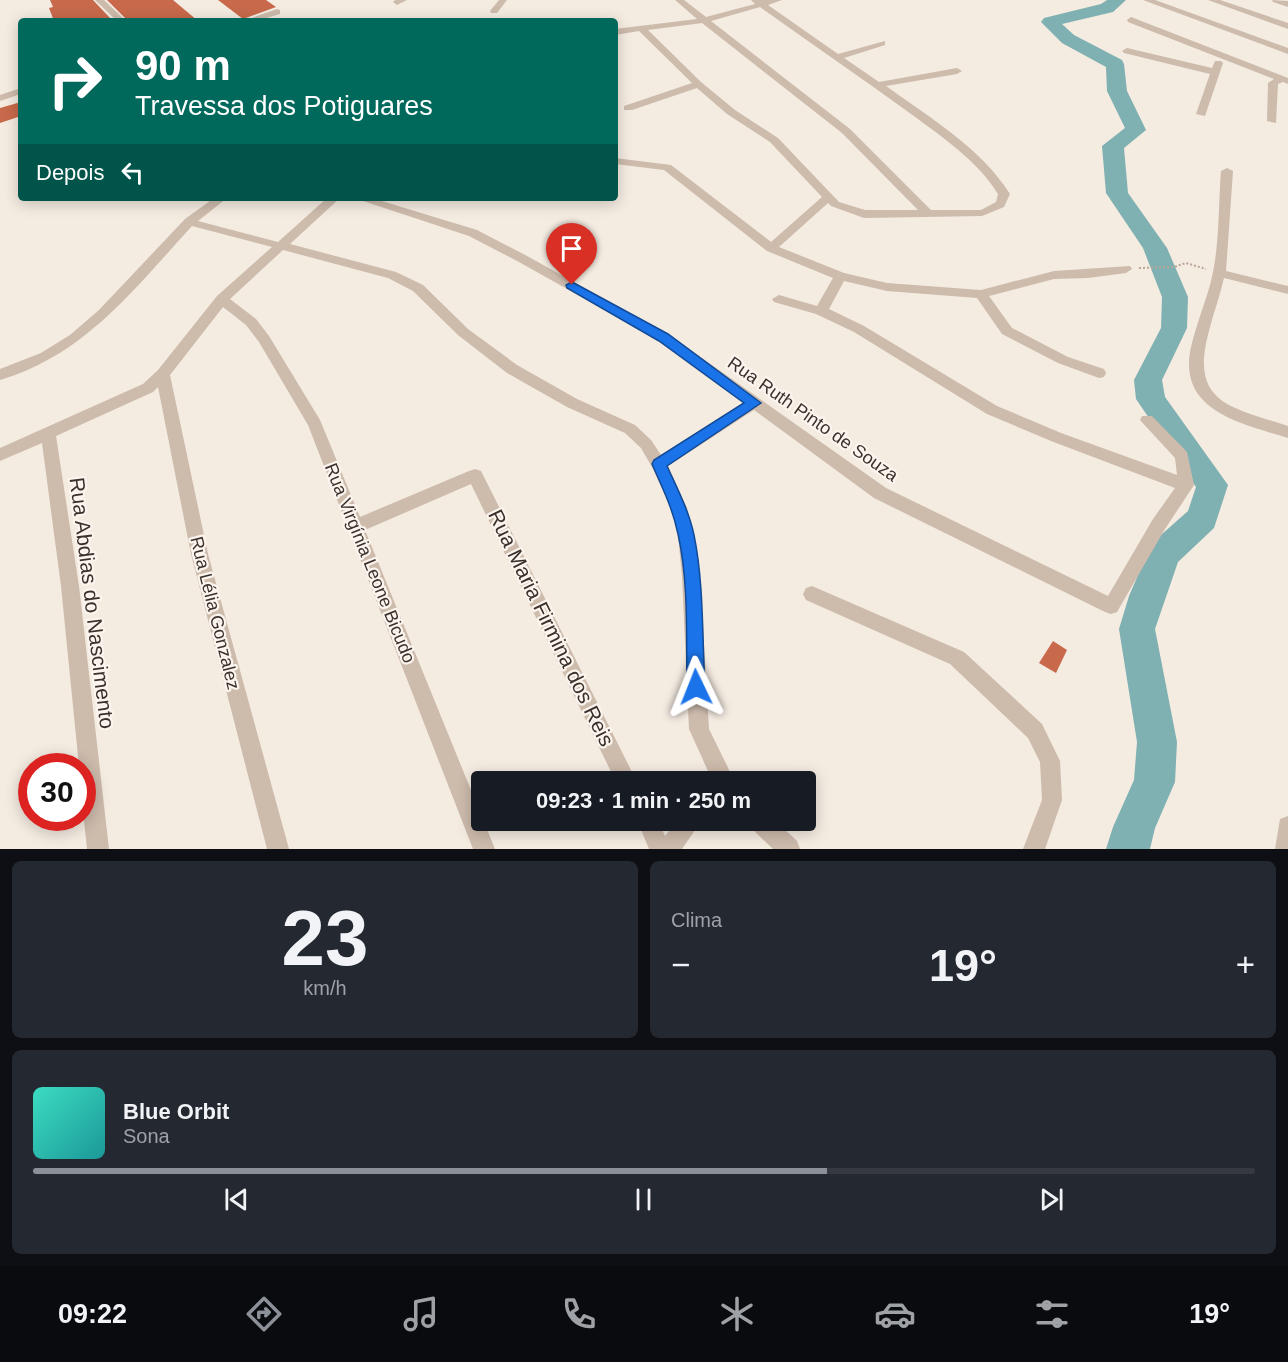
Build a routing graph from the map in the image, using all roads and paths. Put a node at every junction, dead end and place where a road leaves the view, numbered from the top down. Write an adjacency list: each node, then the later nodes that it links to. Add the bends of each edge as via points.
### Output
1 (99, 0): 12 (street)
2 (503, 0): 10 (street)
3 (679, 0): 14 (street)
4 (778, 0): 8 (street)
5 (1147, 0): 21 (street)
6 (1212, 0): 16 (street)
7 (1276, 0): 9 (street)
8 (757, 2): 14 (street); 23 (street)
9 (1288, 4)
10 (494, 11)
11 (277, 12): 13 (street)
12 (119, 18)
13 (257, 18)
14 (703, 20): 17 (street); 40 (street, via 846,131)
15 (1131, 20): 22 (street)
16 (1288, 26)
17 (642, 29): 18 (street); 27 (street)
18 (618, 32)
19 (882, 43): 23 (street)
20 (1127, 51): 25 (street)
21 (1288, 51)
22 (1221, 55): 25 (street); 26 (street)
23 (837, 57): 28 (street)
24 (957, 70): 28 (street)
25 (1215, 72): 32 (street)
26 (1285, 80): 33 (street, via 1273,83)
27 (698, 84): 31 (street); 36 (street, via 774,140)
28 (878, 85): 40 (street, via 945,134 1003,188 1003,202 982,213)
29 (18, 93): 30 (street)
30 (0, 98)
31 (628, 108)
32 (1201, 114)
33 (1272, 121)
34 (618, 161): 43 (street, via 667,167)
35 (1227, 171): 46 (street)
36 (828, 196): 40 (street, via 835,204 864,214); 43 (street)
37 (217, 201): 41 (street)
38 (331, 201): 42 (street)
39 (370, 201): 56 (street, Rua Ruth Pinto de Souza, via 472,233 523,259 663,338)
40 (927, 212)
41 (189, 222): 42 (street); 55 (street, via 104,313 75,338 46,356)
42 (278, 247): 50 (street); 61 (street, via 370,268 418,288 463,332 512,369 572,403 630,429)
43 (771, 248): 47 (street)
44 (1151, 267): 46 (path, via 1186,263)
45 (1126, 269): 49 (street, via 1036,278)
46 (1219, 273): 48 (street); 58 (street, via 1198,342 1198,381 1202,392 1230,410)
47 (840, 276): 49 (street, via 887,287); 52 (street)
48 (1288, 290)
49 (981, 294): 53 (street, via 1007,331)
50 (222, 299): 54 (street); 63 (street, Rua Virgínia Leone Bicudo, via 251,322 264,339 315,424)
51 (778, 299): 52 (street)
52 (820, 311): 62 (street, via 859,329 992,410)
53 (1099, 373)
54 (163, 374): 59 (street, via 140,393); 72 (street, Rua Lélia Gonzalez, via 174,447 194,530)
55 (0, 375)
56 (754, 403): 61 (street); 62 (street, Rua Ruth Pinto de Souza, via 880,493 1111,606)
57 (1147, 420): 62 (street, via 1182,456)
58 (1288, 432)
59 (48, 434): 60 (street); 71 (street, Rua Abdias do Nascimento, via 70,586)
60 (0, 455)
61 (659, 464): 66 (street, via 679,508 686,535 699,729)
62 (1186, 485)
63 (355, 526): 65 (street, Rua Maria Firmina dos Reis, via 475,475); 73 (street, Rua Virgínia Leone Bicudo)
64 (812, 594): 77 (street, via 957,658 1035,732 1050,761 1052,800)
65 (622, 771)
66 (719, 771)
67 (1288, 827): 78 (street)
68 (652, 831): 74 (street)
69 (683, 831): 75 (street)
70 (770, 831): 76 (street)
71 (98, 849)
72 (278, 849)
73 (484, 849)
74 (660, 849)
75 (668, 849)
76 (789, 849)
77 (1034, 849)
78 (1286, 849)

